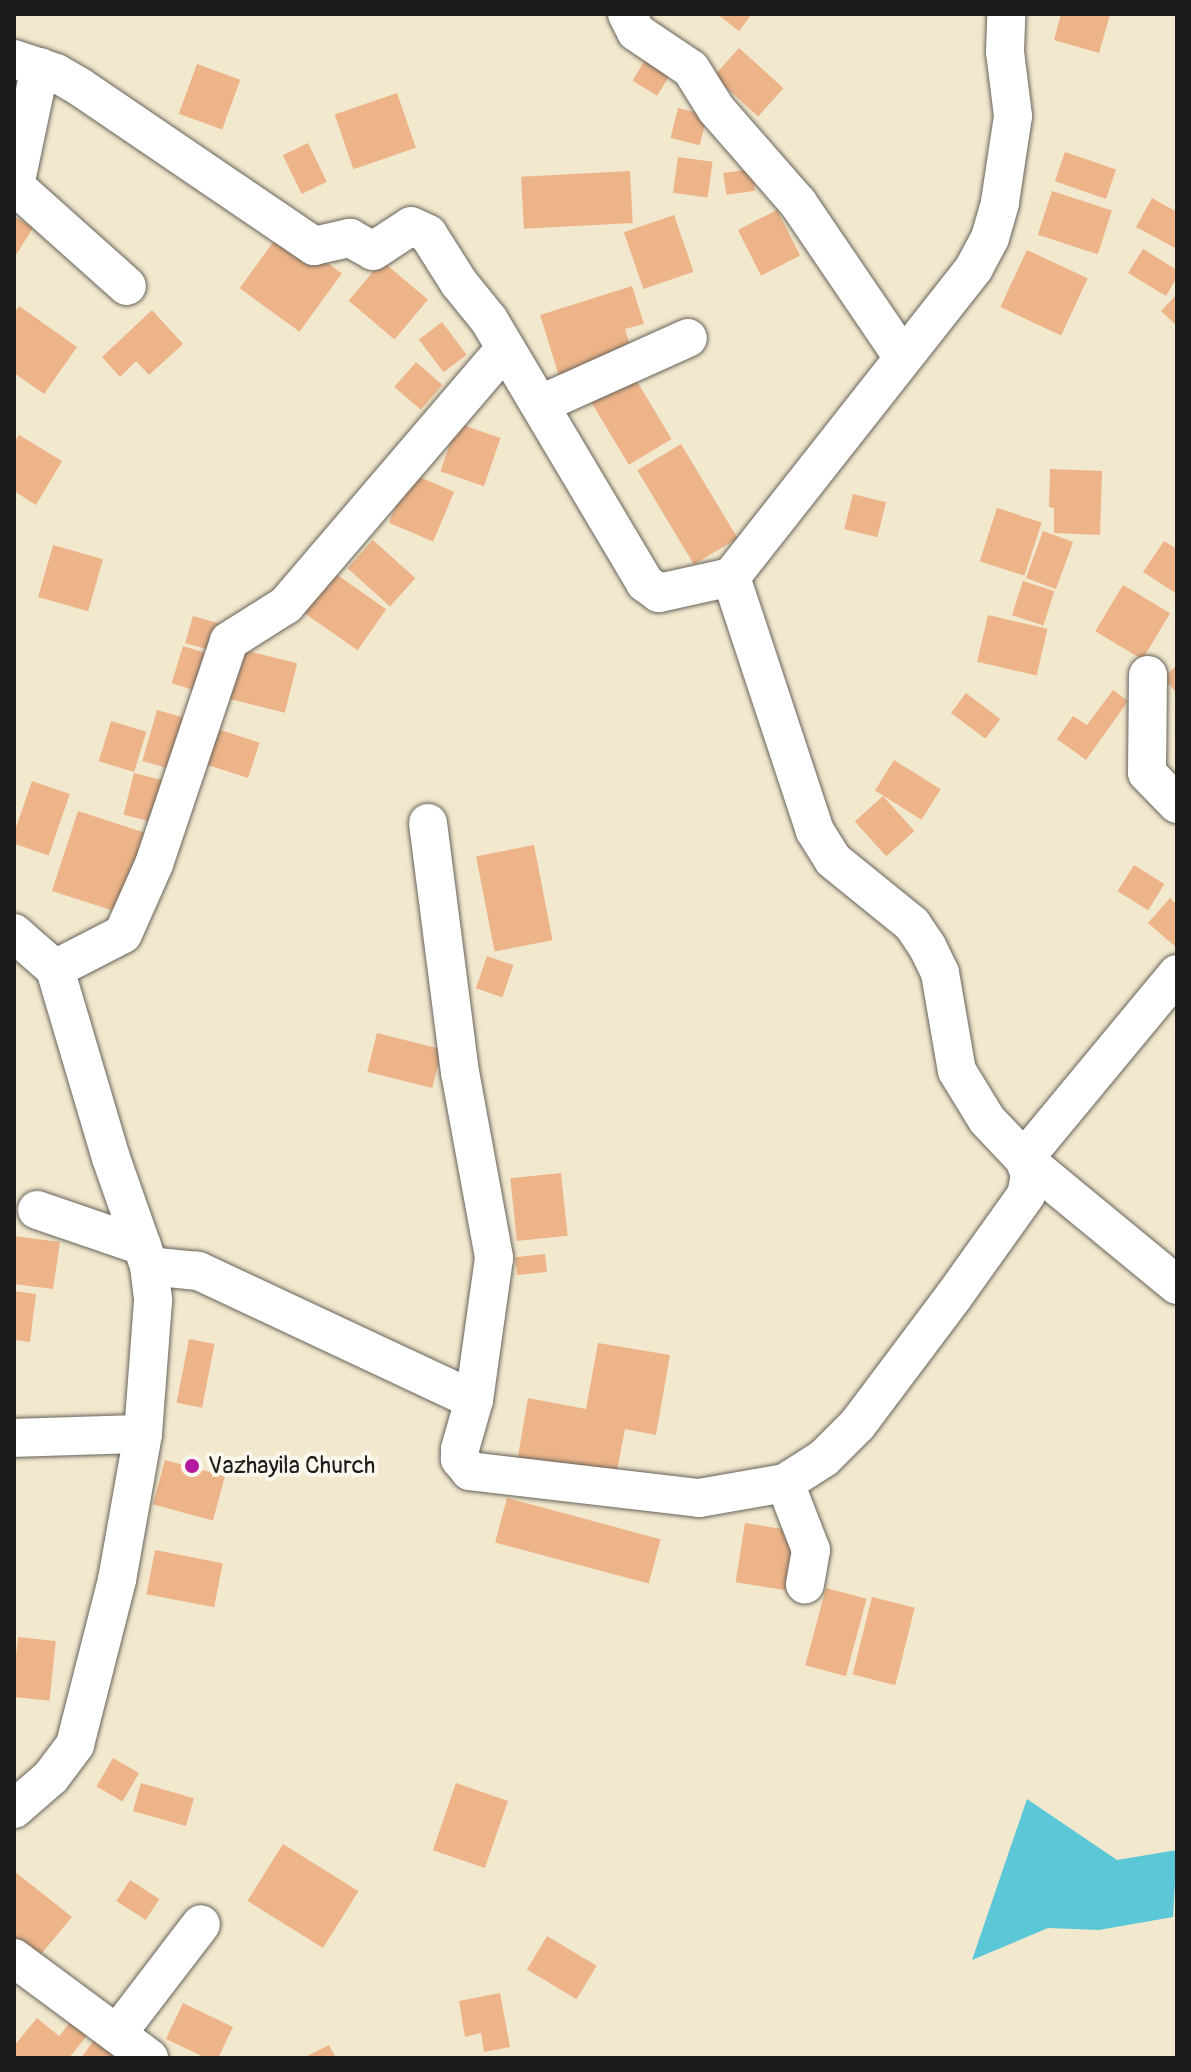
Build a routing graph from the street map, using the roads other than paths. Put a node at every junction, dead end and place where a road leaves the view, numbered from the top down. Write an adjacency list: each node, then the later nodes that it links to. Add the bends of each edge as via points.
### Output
1 (627, 14): 7 (street, via 636,32 691,69 716,109 798,203)
2 (1006, 14): 7 (street, via 1013,116 996,217 974,268)
3 (27, 63): 4 (street, via 15,186); 6 (street, via 80,87 314,246 350,238 377,251 404,229 423,230)
4 (127, 286)
5 (688, 338): 8 (street)
6 (505, 349): 8 (street); 14 (street, via 286,605 229,641 154,864 123,934)
7 (902, 356): 9 (street)
8 (541, 404): 9 (street, via 645,583 669,593)
9 (731, 577): 16 (street, via 815,831 833,860 912,924 927,946 940,973 957,1071 987,1120)
10 (1148, 675): 11 (street, via 1147,773)
11 (1177, 804)
12 (428, 823): 20 (street, via 460,1072 494,1258)
13 (14, 933): 14 (street)
14 (55, 969): 18 (street)
15 (1177, 974): 16 (street)
16 (1024, 1159): 19 (street); 23 (street, via 1031,1181 1026,1195 954,1296 857,1425 824,1458)
17 (37, 1210): 18 (street)
18 (146, 1256): 20 (street, via 198,1271); 21 (street, via 153,1301)
19 (1177, 1285)
20 (474, 1400): 23 (street, via 460,1449 460,1459 470,1471 699,1498)
21 (143, 1434): 22 (street); 25 (street, via 117,1580 75,1745 51,1777)
22 (14, 1438)
23 (785, 1483): 24 (street, via 811,1550)
24 (805, 1584)
25 (14, 1809)
26 (201, 1924): 28 (street)
27 (14, 1958): 28 (street)
28 (117, 2034): 29 (street)
29 (149, 2058)

